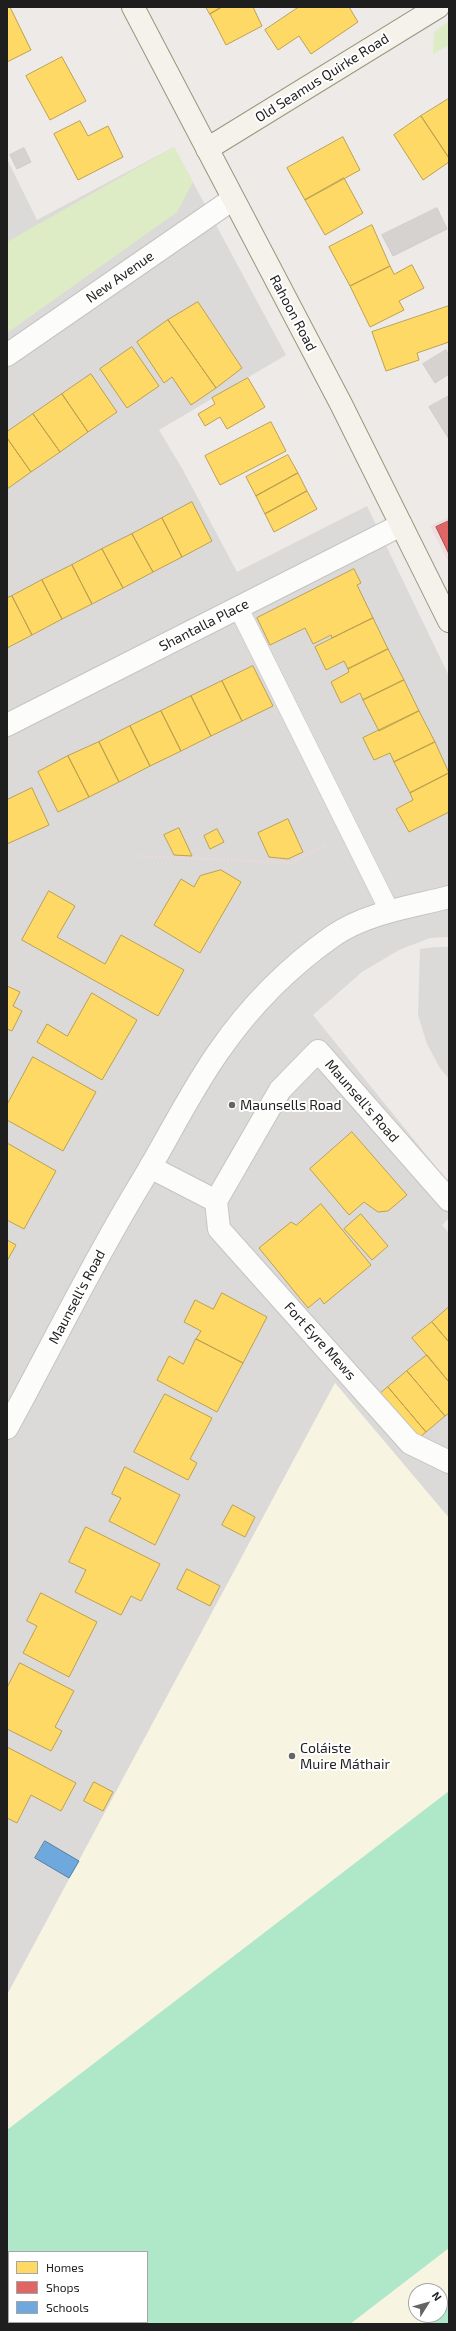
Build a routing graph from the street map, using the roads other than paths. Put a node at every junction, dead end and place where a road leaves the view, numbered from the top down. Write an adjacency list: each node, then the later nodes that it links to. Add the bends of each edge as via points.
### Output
1 (133, 7): 3 (street, Rahoon Road)
2 (438, 7): 3 (street, Old Seamus Quirke Road)
3 (207, 149): 4 (street, Rahoon Road)
4 (233, 199): 5 (street, New Avenue); 6 (street, Rahoon Road, via 341,404)
5 (7, 355)
6 (401, 525): 7 (street, Shantalla Place); 8 (street, Rahoon Road)
7 (238, 607): 9 (street, Shantalla Place); 11 (lane)
8 (449, 621)
9 (7, 725)
10 (449, 897): 11 (street, Maunsell's Road)
11 (390, 912): 12 (street, Maunsell's Road, via 334,935 278,980 220,1050)
12 (150, 1167): 14 (street); 15 (street, Maunsell's Road, via 125,1208)
13 (449, 1200): 14 (street, Maunsell's Road, via 318,1051 280,1090)
14 (216, 1201): 16 (street, Fort Eyre Mews, via 219,1229 410,1443)
15 (7, 1428)
16 (449, 1462)

